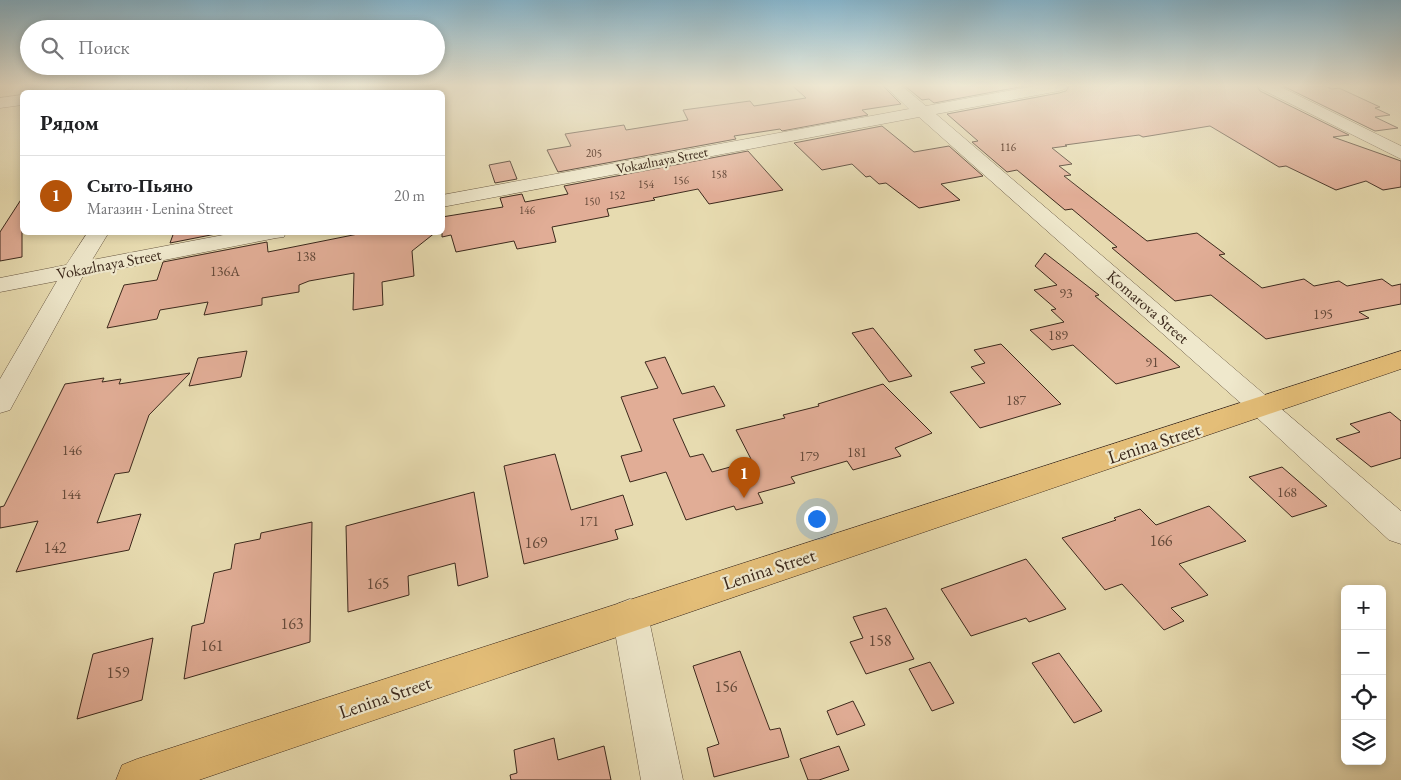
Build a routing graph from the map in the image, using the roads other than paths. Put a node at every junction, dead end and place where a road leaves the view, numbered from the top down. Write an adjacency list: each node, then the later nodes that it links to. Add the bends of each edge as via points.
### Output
1 (862, 122): 5 (street, Vokazlnaya Street)
2 (936, 122): 12 (street, Komarova Street)
3 (1340, 122): 4 (street)
4 (1401, 153)
5 (445, 200)
6 (97, 235): 8 (street)
7 (260, 235): 8 (street, Vokazlnaya Street)
8 (74, 271): 9 (street, Vokazlnaya Street); 11 (street)
9 (0, 284)
10 (1401, 360): 12 (main road, Lenina Street)
11 (0, 403)
12 (1263, 408): 13 (street, Komarova Street); 14 (main road, Lenina Street)
13 (1401, 531)
14 (630, 615): 15 (main road, Lenina Street); 16 (street)
15 (137, 780)
16 (662, 780)

